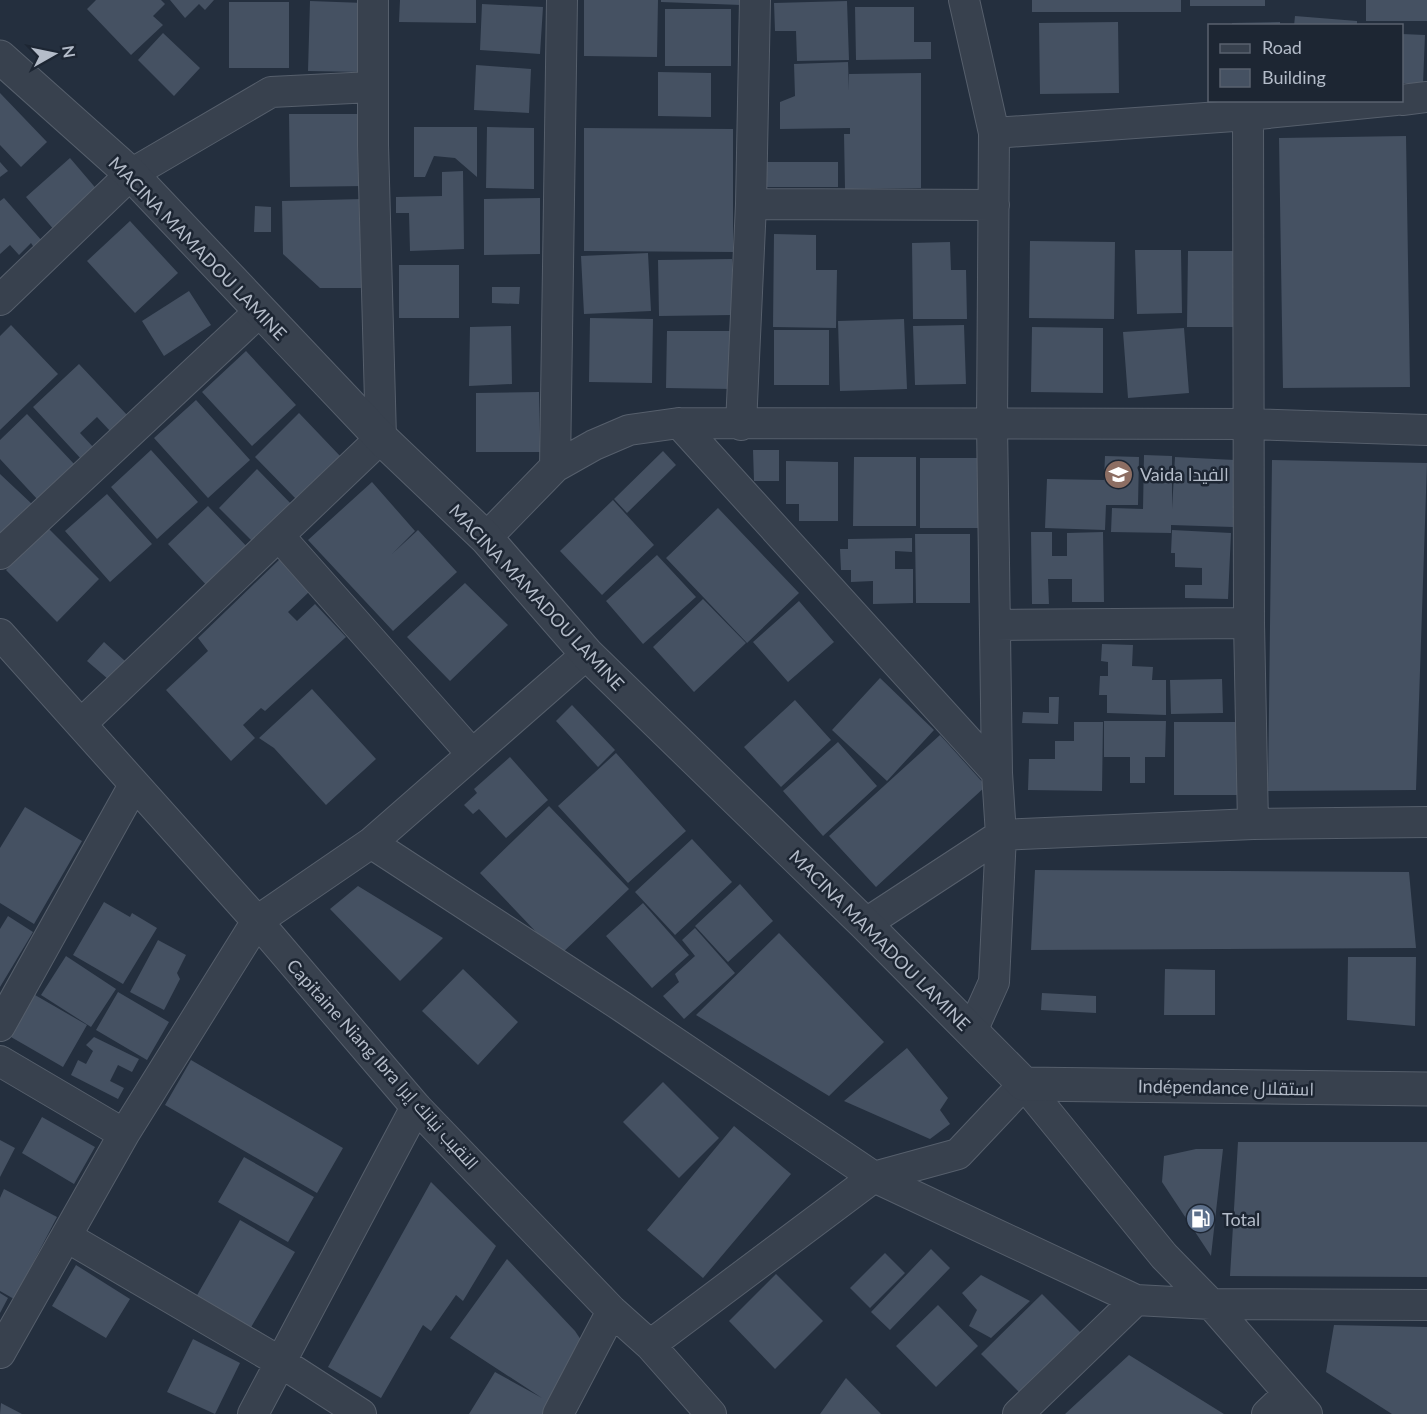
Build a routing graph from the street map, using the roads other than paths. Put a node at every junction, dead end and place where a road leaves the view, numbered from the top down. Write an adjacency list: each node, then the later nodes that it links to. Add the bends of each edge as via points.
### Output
1 (373, 0): 6 (street)
2 (562, 0): 23 (street)
3 (755, 0): 13 (street)
4 (964, 0): 11 (street)
5 (0, 57): 12 (street, MACINA MAMADOU LAMINE)
6 (372, 87): 12 (street, via 271,92); 22 (street)
7 (1427, 97): 8 (street)
8 (1403, 100)
9 (1376, 102): 10 (street)
10 (1248, 115): 11 (street); 19 (street)
11 (994, 134): 14 (street)
12 (131, 174): 15 (street); 16 (street, MACINA MAMADOU LAMINE)
13 (751, 204): 14 (street); 20 (street)
14 (994, 205): 18 (street)
15 (0, 300)
16 (259, 312): 22 (street, MACINA MAMADOU LAMINE); 26 (street)
17 (679, 423): 20 (street); 23 (street, via 629,430); 33 (street)
18 (992, 423): 19 (street); 20 (street); 28 (street)
19 (1249, 424): 21 (street); 27 (street)
20 (741, 425)
21 (1427, 430)
22 (381, 438): 24 (street); 25 (street, MACINA MAMADOU LAMINE)
23 (555, 467): 25 (street)
24 (279, 536): 31 (street); 32 (street)
25 (486, 538): 30 (street, MACINA MAMADOU LAMINE)
26 (0, 554)
27 (1250, 623): 28 (street); 36 (street)
28 (995, 625): 33 (street)
29 (0, 634): 31 (street, Capitaine Niang Ibra النقيب نيانك إبرا)
30 (587, 654): 32 (street); 40 (street, MACINA MAMADOU LAMINE)
31 (81, 724): 34 (street, Capitaine Niang Ibra النقيب نيانك إبرا)
32 (472, 754): 38 (street)
33 (997, 773): 37 (street)
34 (134, 784): 39 (street, Capitaine Niang Ibra النقيب نيانك إبرا); 41 (street)
35 (1427, 822): 36 (street)
36 (1253, 824): 37 (street)
37 (1001, 836): 40 (street); 42 (street, via 994,982)
38 (371, 843): 39 (street); 48 (street)
39 (257, 921): 46 (street, Capitaine Niang Ibra النقيب نيانك إبرا); 47 (street)
40 (865, 924): 42 (street, MACINA MAMADOU LAMINE)
41 (0, 1026)
42 (972, 1031): 44 (street, MACINA MAMADOU LAMINE)
43 (0, 1060): 47 (street)
44 (1024, 1084): 45 (street, Indépendance استقلال); 48 (street, via 958,1154); 51 (street, via 1164,1256)
45 (1427, 1089)
46 (416, 1107): 53 (street, Capitaine Niang Ibra النقيب نيانك إبرا); 56 (street)
47 (124, 1134): 49 (street)
48 (874, 1177): 50 (street); 54 (street)
49 (67, 1237): 55 (street); 56 (street)
50 (1136, 1300): 51 (street); 62 (street)
51 (1211, 1304): 52 (street); 57 (street)
52 (1427, 1305)
53 (612, 1311): 54 (street, Capitaine Niang Ibra النقيب نيانك إبرا); 60 (street)
54 (650, 1345): 61 (street, Capitaine Niang Ibra النقيب نيانك إبرا)
55 (0, 1353)
56 (282, 1363): 58 (street); 59 (street)
57 (1287, 1407)
58 (253, 1414)
59 (361, 1414)
60 (558, 1414)
61 (711, 1414)
62 (1018, 1414)

